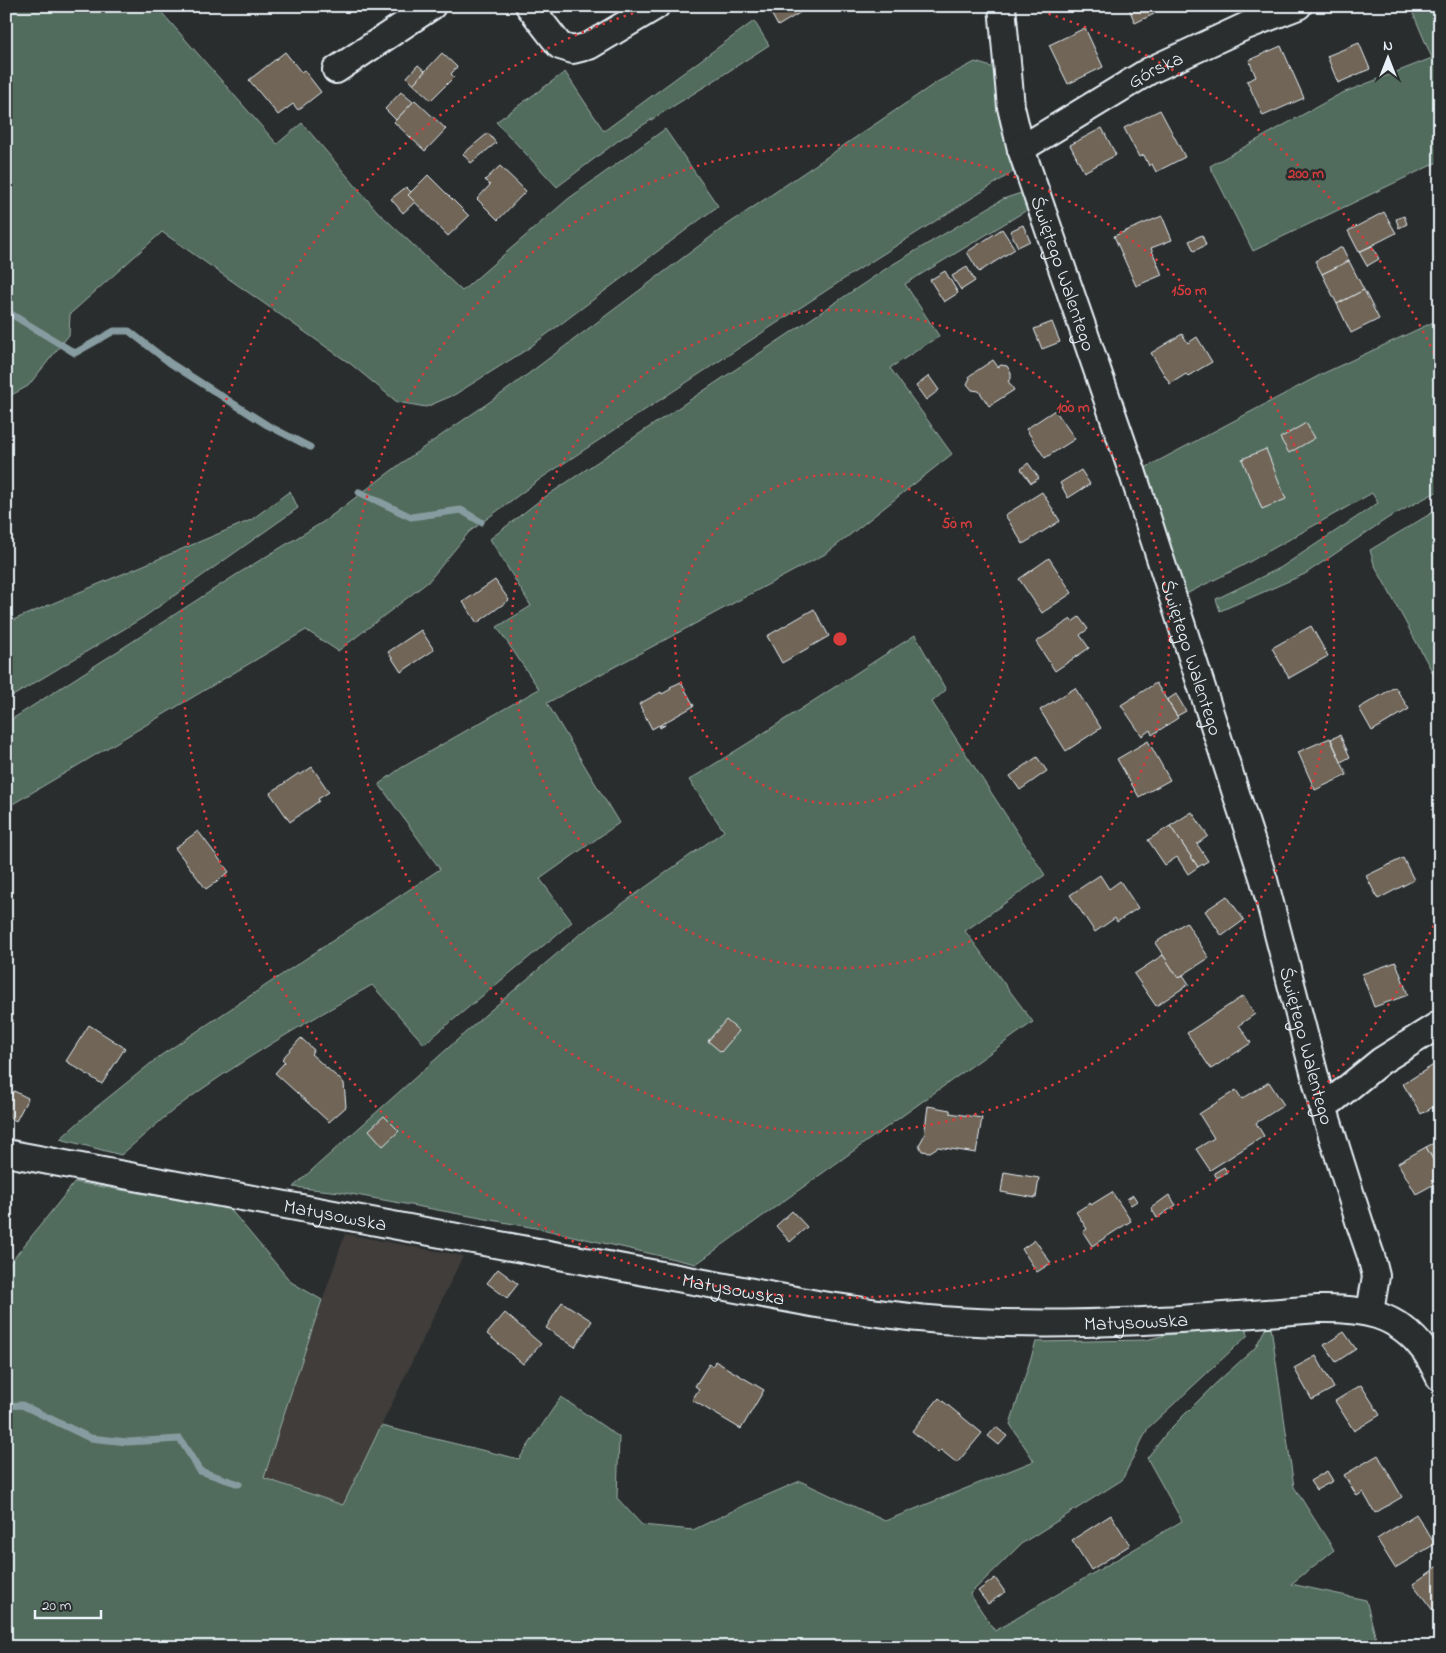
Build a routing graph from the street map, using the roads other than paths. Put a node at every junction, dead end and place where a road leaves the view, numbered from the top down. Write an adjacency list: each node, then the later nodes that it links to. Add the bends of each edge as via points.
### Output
1 (432, 6): 6 (street)
2 (529, 6): 3 (street, via 560,46 573,50 589,46)
3 (656, 6)
4 (1002, 6): 7 (street, Świętego Walentego, via 1011,107)
5 (1298, 6): 7 (street, Górska, via 1246,26 1149,72)
6 (336, 70)
7 (1021, 149): 9 (street, Świętego Walentego, via 1132,470 1264,880)
8 (1440, 1024): 9 (street, via 1381,1061 1338,1096)
9 (1322, 1103): 11 (street, Świętego Walentego, via 1375,1270)
10 (6, 1153): 11 (street, Matysowska, via 886,1314 940,1320 1048,1324 1338,1308)
11 (1370, 1312): 12 (street, Matysowska, via 1406,1330 1425,1351)
12 (1440, 1378)

